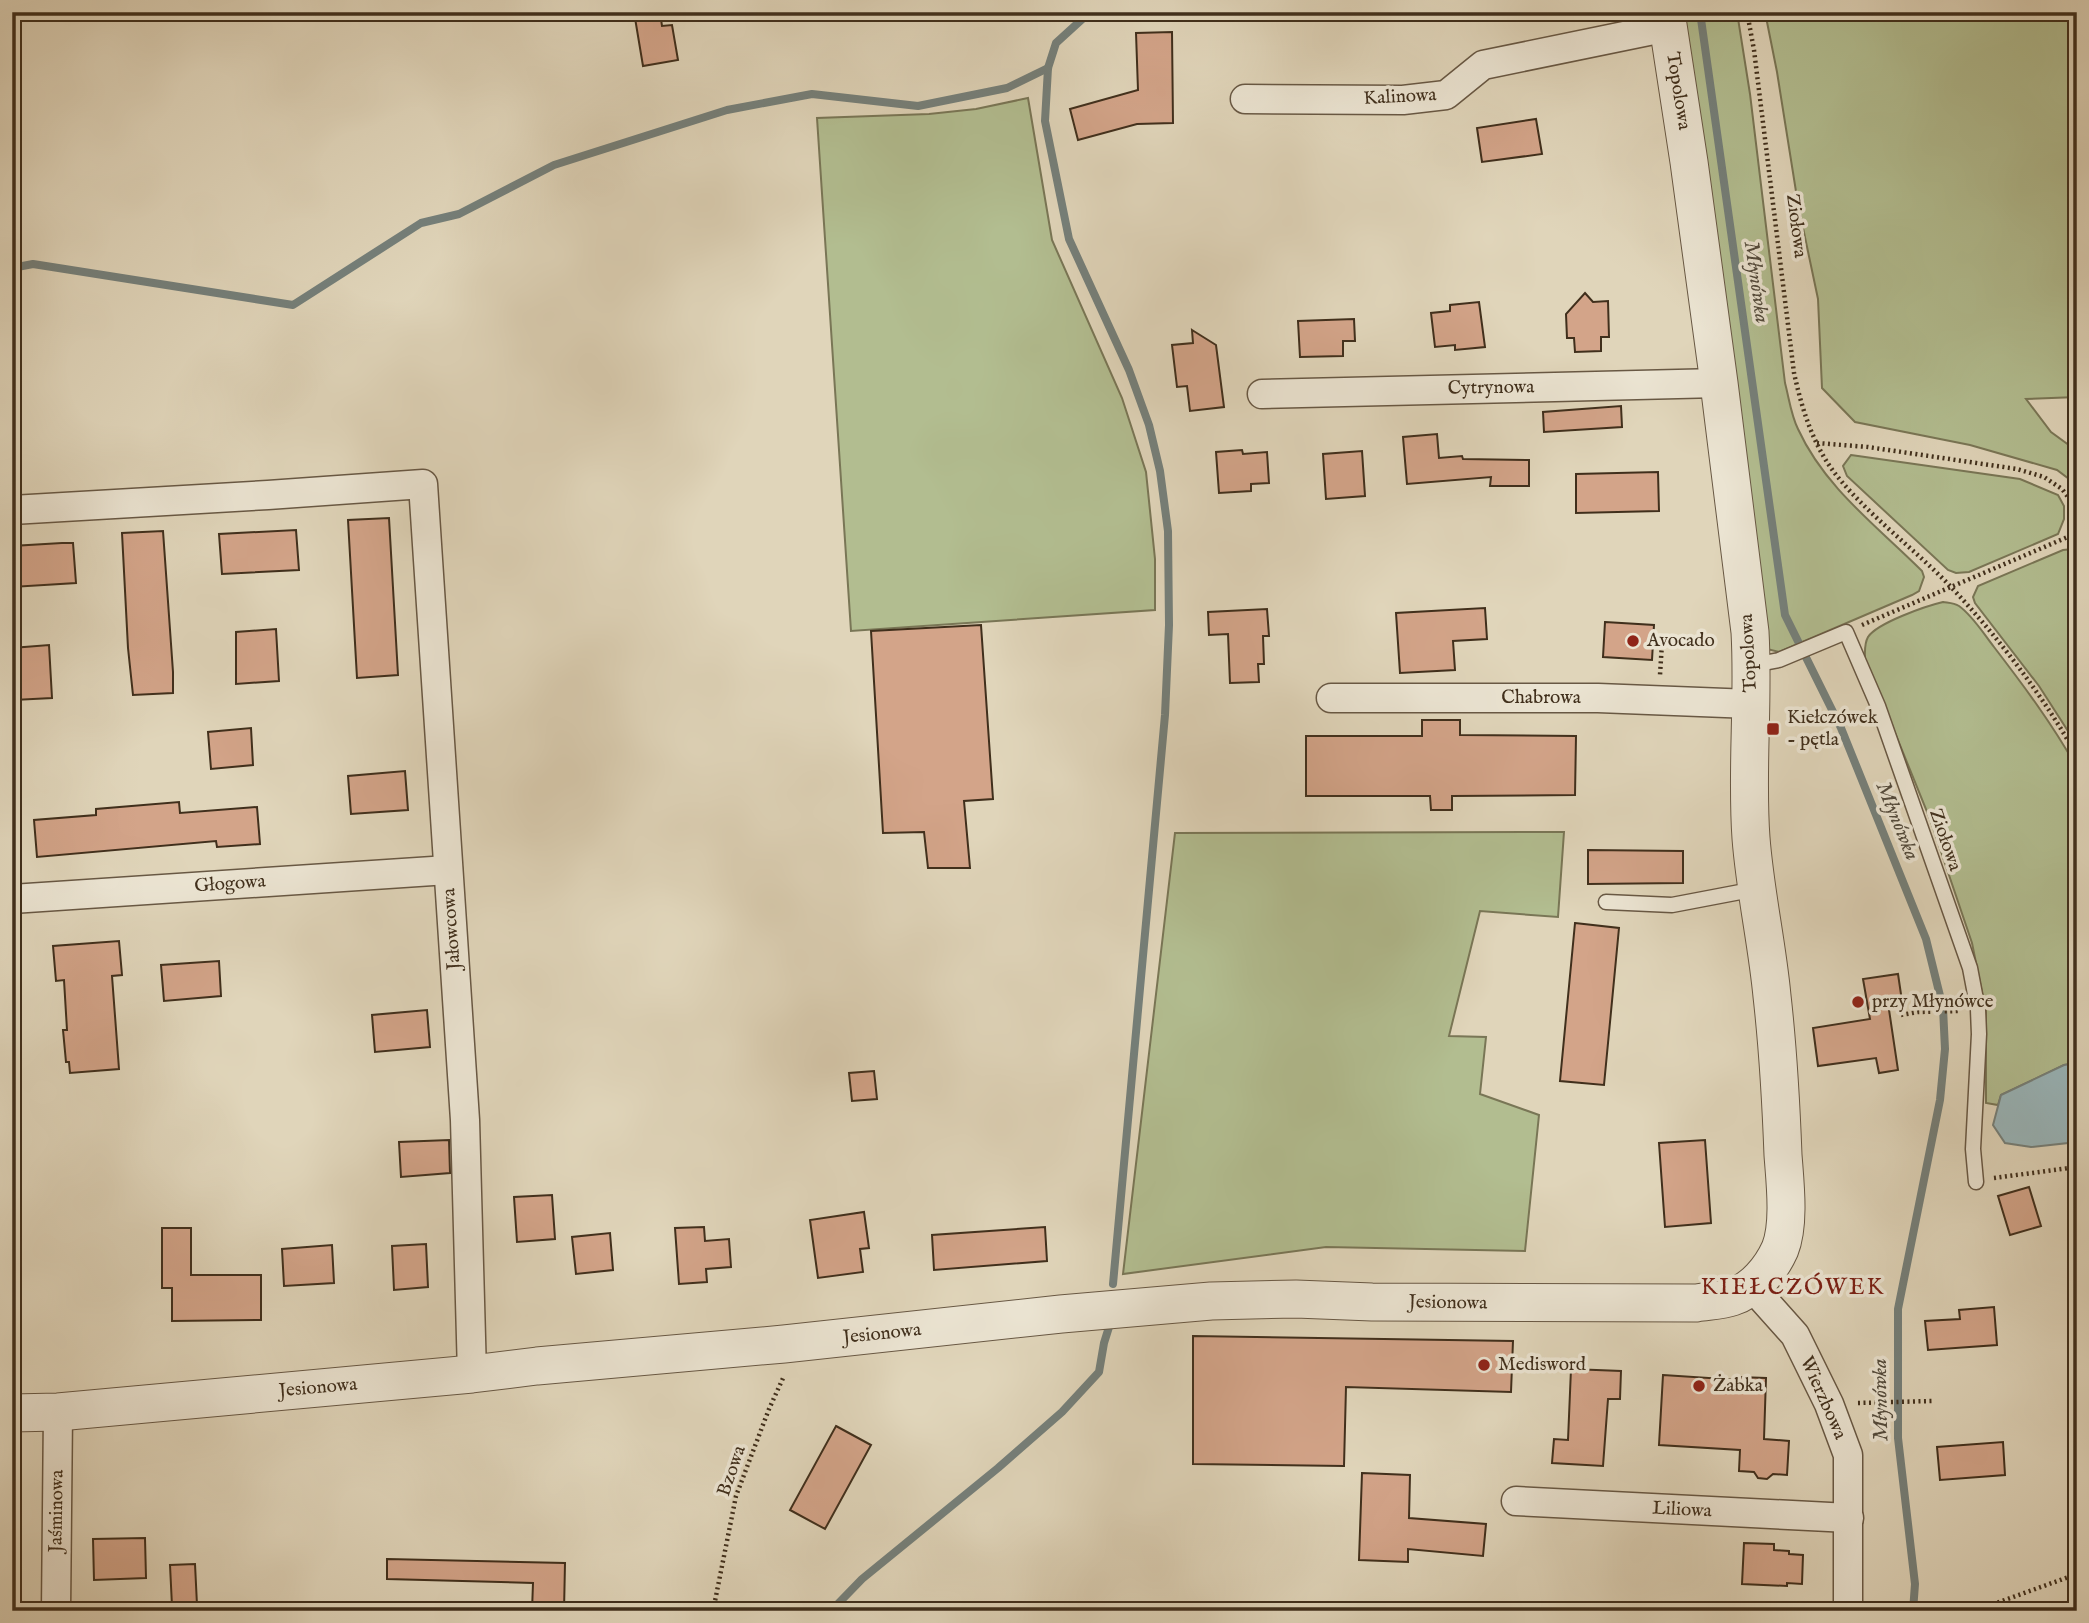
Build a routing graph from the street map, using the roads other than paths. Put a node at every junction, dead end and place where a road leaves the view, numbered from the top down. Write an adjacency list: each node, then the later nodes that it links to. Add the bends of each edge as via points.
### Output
1 (1667, 20): 2 (street, Kalinowa, via 1483,65 1446,94 1403,100); 3 (street, Topolowa)
2 (1245, 99)
3 (1719, 383): 4 (street, Cytrynowa); 6 (street, Topolowa, via 1746,600)
4 (1262, 394)
5 (12, 510): 9 (street, Jałowcowa, via 423,484)
6 (1766, 663): 8 (street, Topolowa); 13 (lane, Ziołowa, via 1846,632 1878,706 1970,968 1979,1034 1973,1149)
7 (1331, 698): 8 (street, Chabrowa)
8 (1751, 704): 10 (street, Topolowa, via 1748,797)
9 (448, 870): 11 (street, Głogowa); 15 (street, Jałowcowa, via 465,1120)
10 (1757, 889): 12 (lane, via 1672,905); 14 (street, Topolowa, via 1772,995 1785,1194 1780,1248)
11 (12, 899)
12 (1606, 902)
13 (1976, 1182)
14 (1752, 1287): 15 (street, Jesionowa, via 1732,1297 1696,1303 1211,1301); 19 (street, Wierzbowa, via 1795,1335 1829,1404 1848,1455)
15 (472, 1374): 16 (street, Jesionowa)
16 (58, 1412): 17 (street, Jesionowa); 20 (street, Jaśminowa)
17 (12, 1413)
18 (1516, 1501): 19 (street, Liliowa)
19 (1849, 1518): 21 (street, Wierzbowa)
20 (56, 1611)
21 (1848, 1611)

